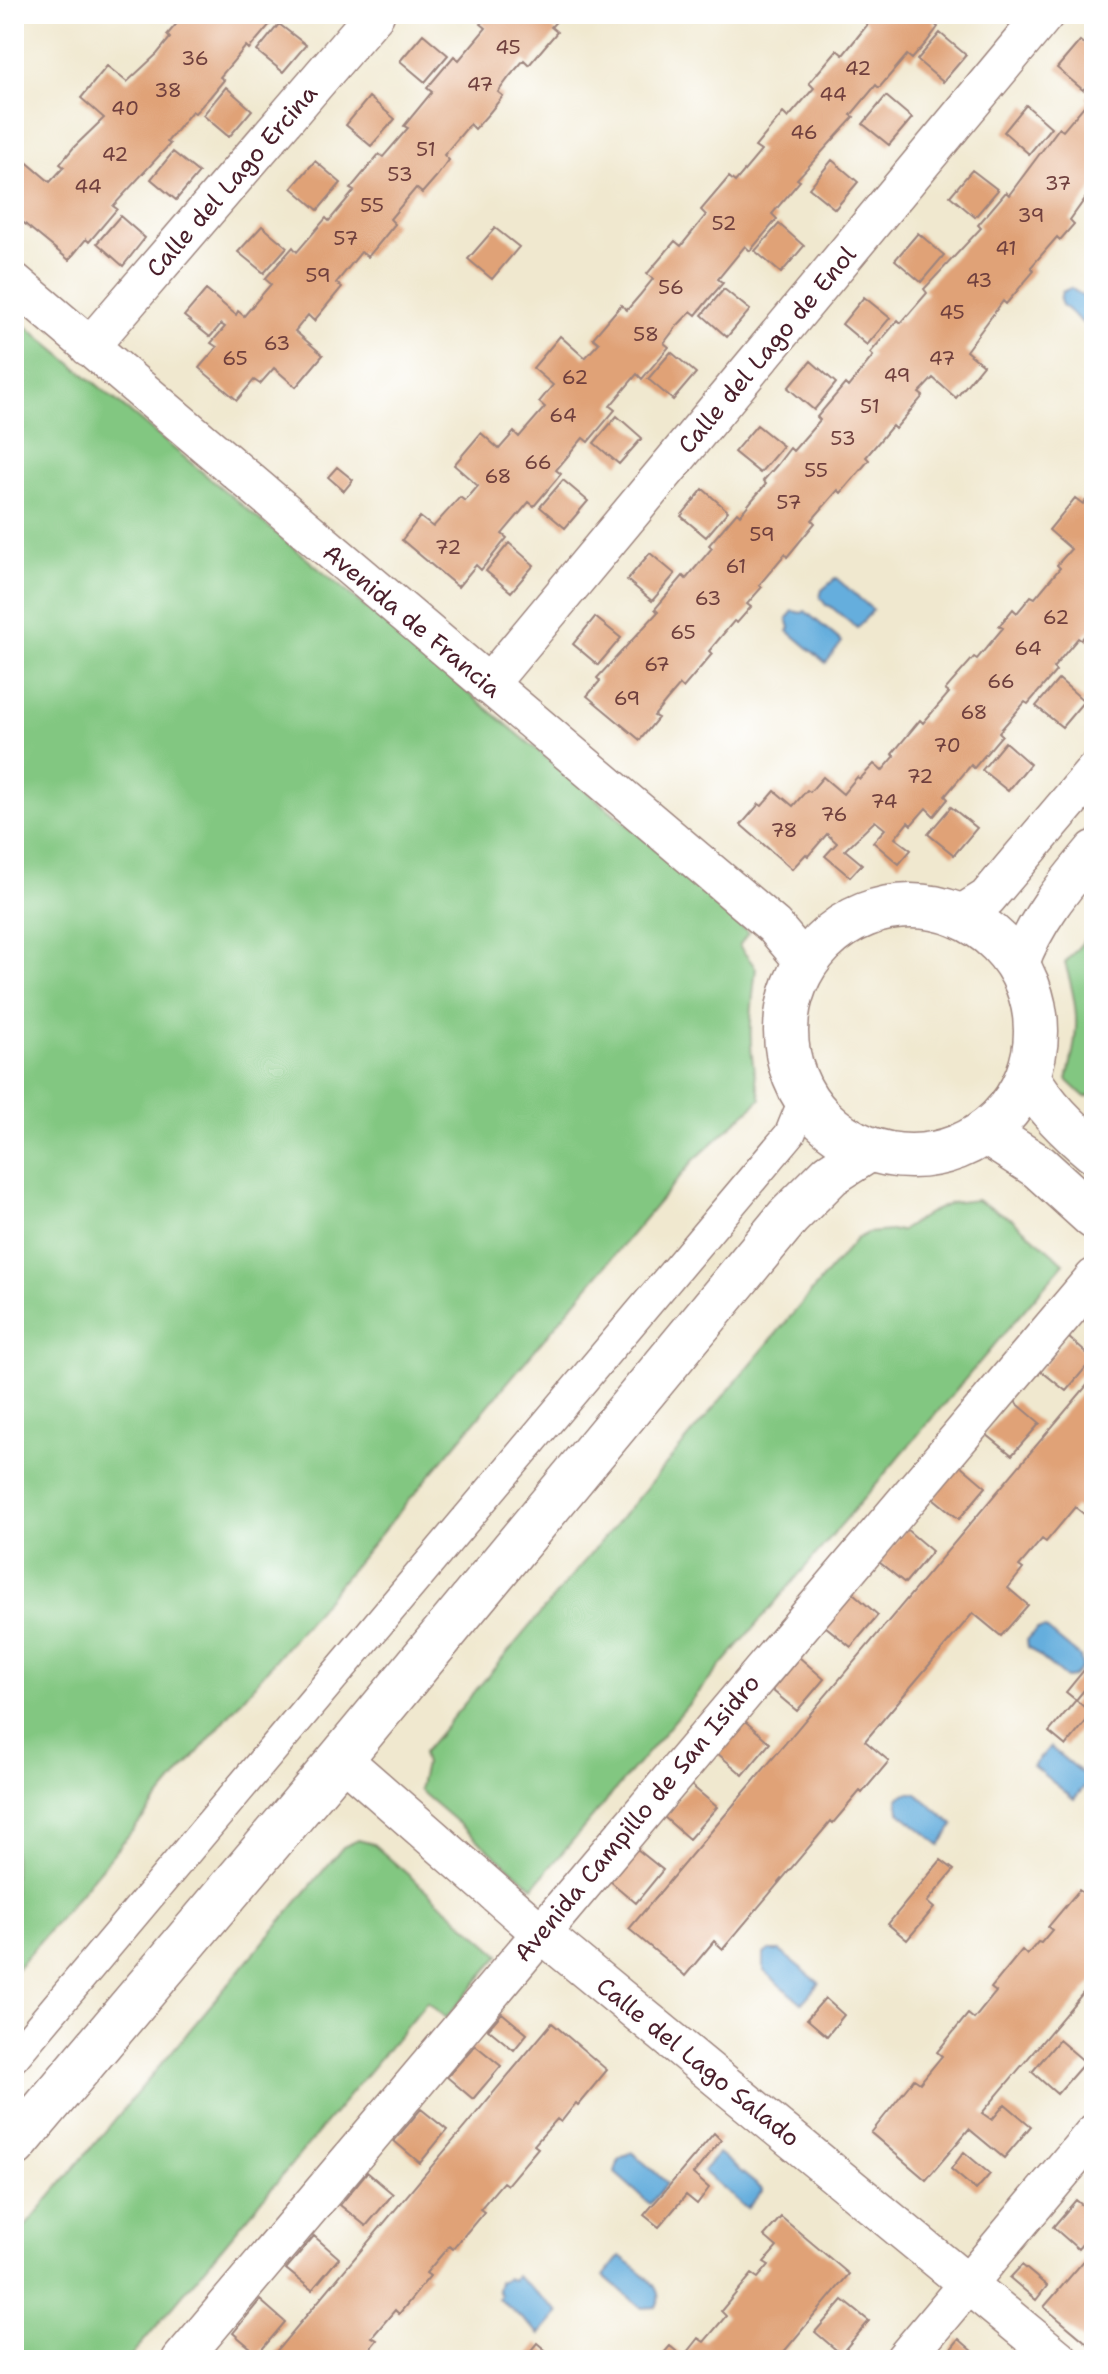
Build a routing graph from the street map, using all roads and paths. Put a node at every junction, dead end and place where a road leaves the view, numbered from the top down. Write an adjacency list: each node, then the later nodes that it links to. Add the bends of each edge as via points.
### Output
1 (375, 14): 4 (street, Calle del Lago Ercina)
2 (1045, 14): 5 (street, Calle del Lago de Enol)
3 (14, 282): 4 (street, Avenida de Francia)
4 (89, 347): 5 (street, Avenida de Francia)
5 (488, 685): 9 (street, Avenida de Francia, via 774,926)
6 (1094, 772): 8 (street, via 987,898)
7 (1094, 850): 10 (street, via 1031,935)
8 (960, 915): 9 (street, via 927,906 891,907 857,917 828,937); 10 (street, via 994,936)
9 (806, 964): 12 (street, via 787,1016 793,1072)
10 (1019, 966): 11 (street, via 1033,1001 1036,1039)
11 (1028, 1077): 13 (street, via 1011,1108); 15 (street, via 1042,1101)
12 (805, 1097): 14 (street, via 844,1137); 20 (street, via 790,1134)
13 (985, 1132): 14 (street, via 950,1150 909,1156); 16 (street, via 1039,1167)
14 (870, 1149): 18 (street, via 831,1174 788,1217)
15 (1094, 1151)
16 (1094, 1217)
17 (1094, 1278): 19 (street, Avenida Campillo de San Isidro)
18 (341, 1758): 19 (street, Calle del Lago Salado); 22 (street)
19 (540, 1932): 23 (street, Calle del Lago Salado); 24 (street, Avenida Campillo de San Isidro)
20 (14, 2057)
21 (1094, 2133): 23 (street)
22 (14, 2145)
23 (969, 2284): 25 (street); 26 (street, Calle del Lago Salado)
24 (181, 2360)
25 (904, 2360)
26 (1060, 2360)

